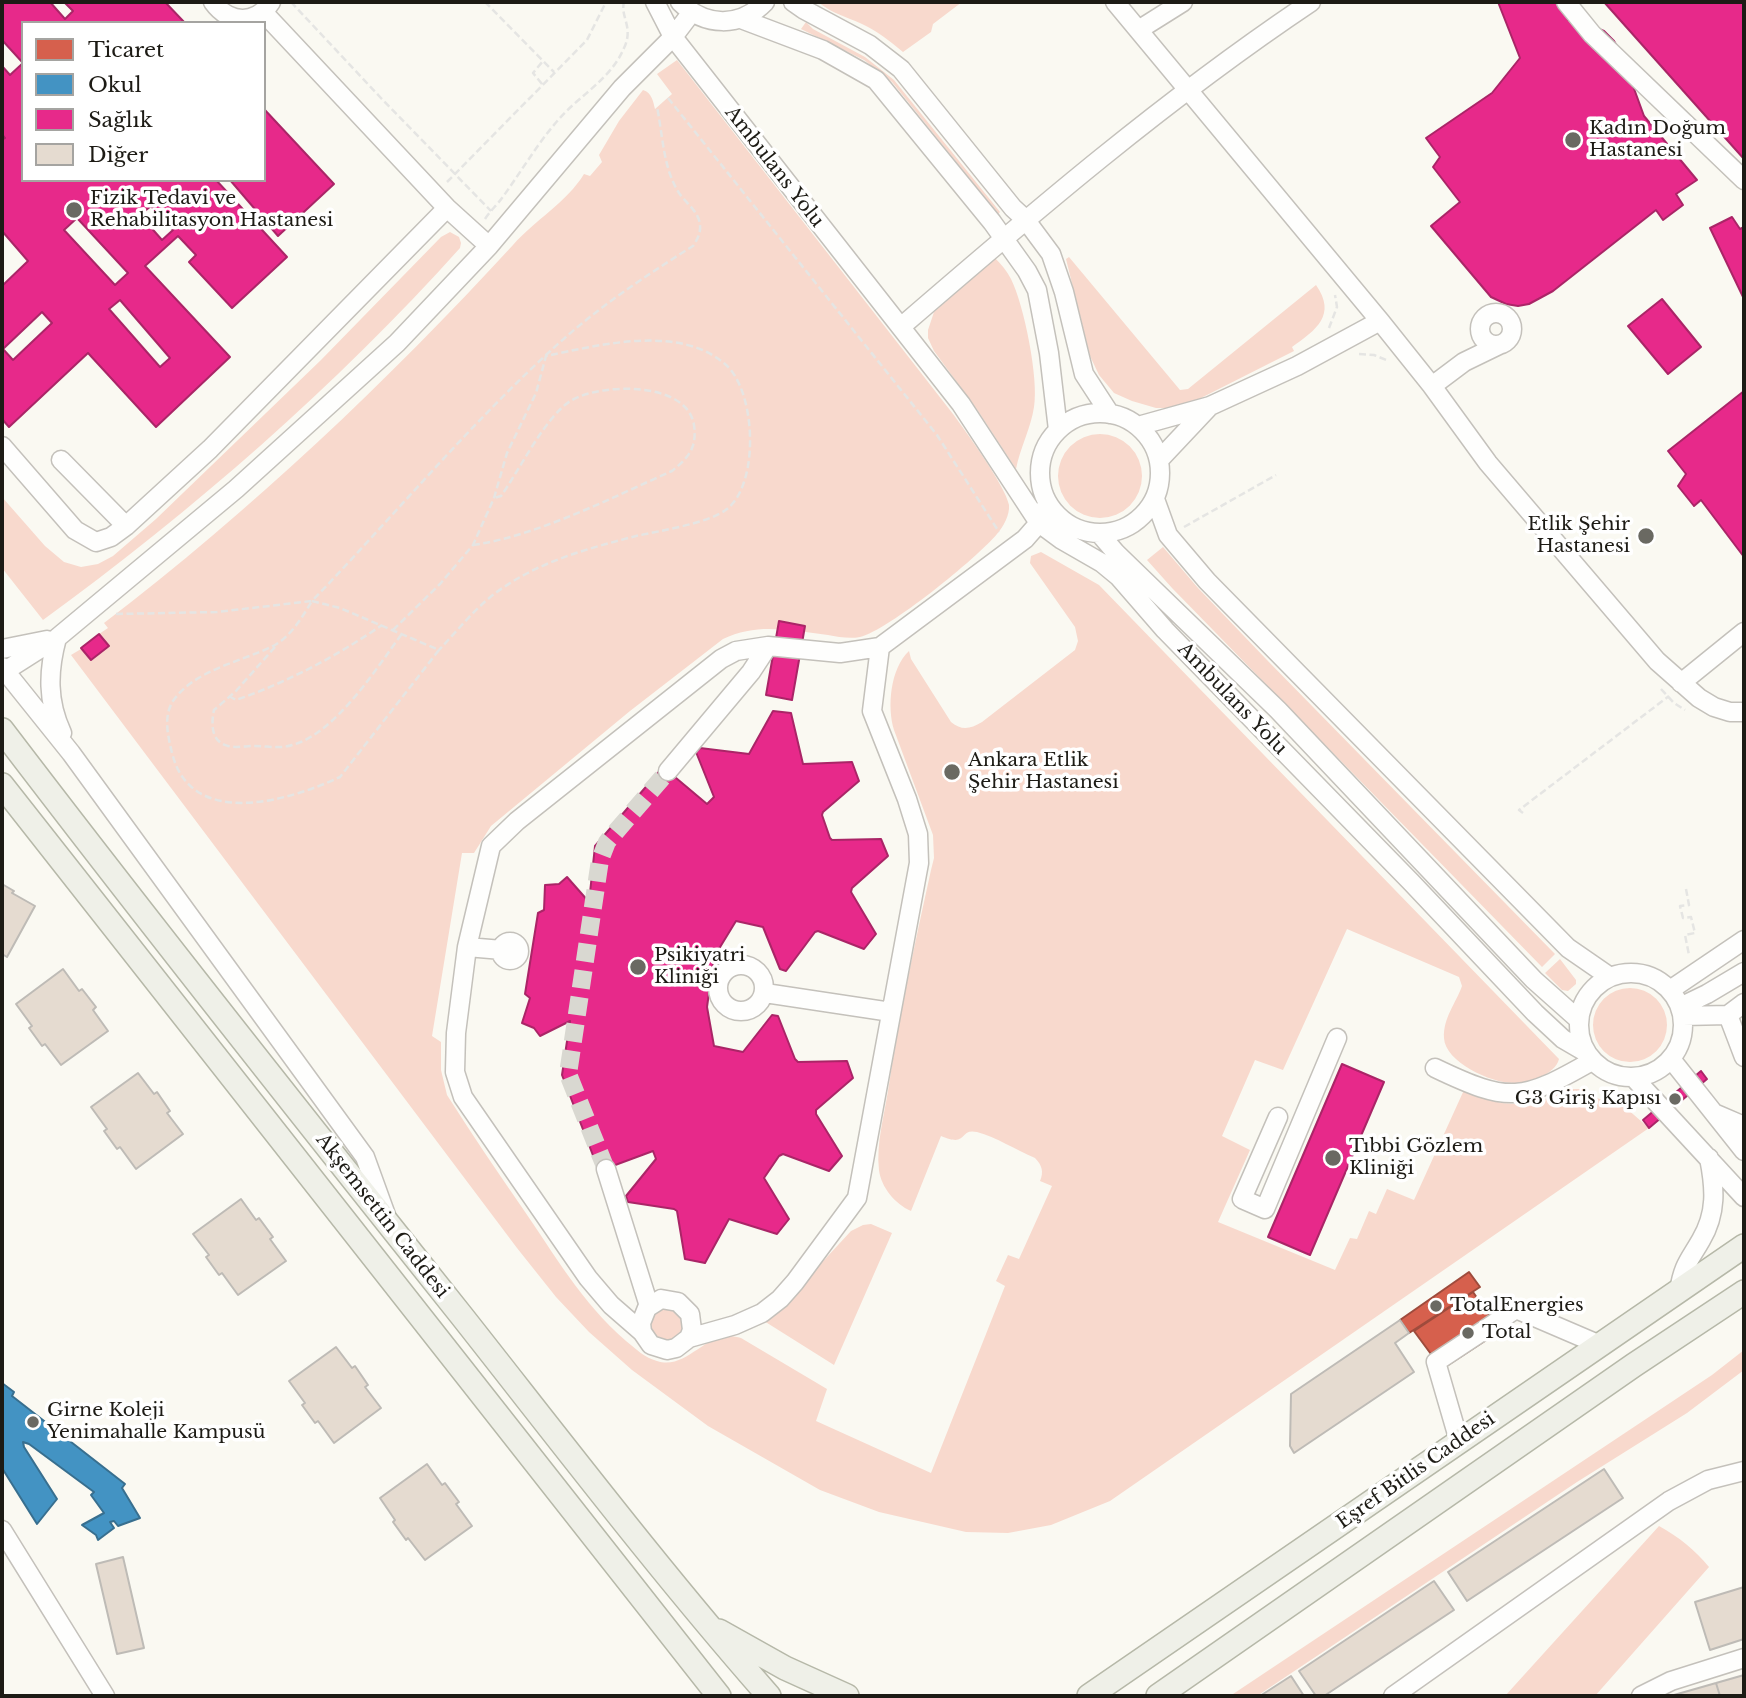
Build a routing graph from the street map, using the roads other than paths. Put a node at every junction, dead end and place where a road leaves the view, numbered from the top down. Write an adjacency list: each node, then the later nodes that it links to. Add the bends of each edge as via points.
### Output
1 (213, 2): 9 (street, via 235,19 254,17)
2 (655, 2): 13 (street, Ambulans Yolu)
3 (765, 2): 11 (street)
4 (793, 2): 17 (street, via 870,45 901,69)
5 (1115, 2): 12 (street)
6 (1183, 2): 12 (street)
7 (1311, 2): 14 (street)
8 (1566, 2): 15 (street, via 1592,34)
9 (267, 7): 16 (street)
10 (686, 7): 11 (street, via 716,21); 13 (street)
11 (741, 19): 18 (street, via 823,50 876,80)
12 (1140, 29): 14 (street)
13 (673, 37): 19 (street, via 622,88); 21 (street, Ambulans Yolu)
14 (1187, 89): 17 (street); 20 (street)
15 (1744, 180)
16 (441, 201): 19 (street); 34 (street, via 219,440)
17 (1025, 219): 18 (street); 25 (street, via 1051,254 1084,374)
18 (1004, 238): 21 (street); 27 (street, via 1037,290)
19 (489, 246): 37 (street, via 397,343 317,417)
20 (1380, 321): 23 (street); 24 (street)
21 (902, 326): 33 (street, Ambulans Yolu, via 978,428)
22 (1499, 345): 23 (street, via 1464,362)
23 (1432, 386): 42 (street, via 1488,463)
24 (1210, 406): 26 (street); 29 (street)
25 (1110, 414): 26 (street); 27 (street, via 1081,415)
26 (1138, 426): 29 (street)
27 (1058, 430): 32 (street, via 1041,456 1039,476)
28 (2, 446): 34 (street, via 85,537 96,542)
29 (1160, 459): 31 (street)
30 (61, 460): 34 (street)
31 (1155, 499): 35 (street, via 1143,516 1126,527); 52 (street, via 1168,535 1216,590 1568,948)
32 (1047, 504): 33 (street); 35 (street, via 1068,525)
33 (1039, 523): 39 (street, via 1025,539); 62 (street, Ambulans Yolu, via 1119,577 1535,1013)
34 (126, 526)
35 (1099, 533): 59 (street, via 1278,710 1534,980)
36 (1744, 632): 42 (street)
37 (57, 638): 40 (street); 41 (street); 45 (street, via 49,681 51,701)
38 (768, 646): 39 (street, via 840,653); 46 (street); 49 (street, via 736,650 721,659 500,835 486,858)
39 (880, 647): 56 (street, via 872,711 918,834 919,863)
40 (2, 649)
41 (3, 670): 45 (street)
42 (1681, 683): 43 (street, via 1714,707)
43 (1744, 712)
44 (2, 730): 73 (main road, Akşemsettin Caddesi)
45 (71, 753): 73 (street, via 365,1157)
46 (668, 771)
47 (2, 785): 87 (main road, Akşemsettin Caddesi)
48 (1744, 940): 53 (street)
49 (467, 947): 50 (street); 78 (street, via 456,1033 455,1072 463,1097 588,1278)
50 (502, 950)
51 (1744, 972): 57 (street)
52 (1611, 977): 53 (street, via 1642,974); 59 (street, via 1584,1002)
53 (1670, 990): 57 (street)
54 (765, 993): 56 (street)
55 (1744, 1003): 58 (street)
56 (891, 1012): 79 (street, via 858,1198 780,1299 734,1325)
57 (1682, 1012): 58 (street); 63 (street, via 1683,1032)
58 (1728, 1014): 61 (street)
59 (1579, 1020): 62 (street, via 1580,1038)
60 (1337, 1038): 67 (street, via 1265,1209 1242,1199)
61 (1744, 1056)
62 (1590, 1057): 64 (street, via 1543,1088 1517,1094 1487,1090); 65 (street, via 1604,1070)
63 (1671, 1059): 65 (street, via 1650,1074); 66 (street)
64 (1435, 1068)
65 (1634, 1078): 70 (street)
66 (1712, 1112): 68 (street); 69 (street)
67 (1278, 1117)
68 (1744, 1126)
69 (1744, 1151)
70 (1708, 1155): 72 (street); 75 (street, via 1714,1187 1712,1213 1685,1264)
71 (606, 1169): 77 (street)
72 (1744, 1197)
73 (391, 1228): 84 (main road, Akşemsettin Caddesi)
74 (1744, 1246): 75 (main road, Eşref Bitlis Caddesi)
75 (1679, 1291): 80 (main road, Eşref Bitlis Caddesi)
76 (1744, 1292): 91 (main road, Eşref Bitlis Caddesi)
77 (649, 1306): 78 (street); 79 (street, via 670,1299 685,1307 692,1321)
78 (642, 1332): 79 (street, via 659,1349 676,1348)
79 (689, 1338)
80 (1600, 1345): 81 (main road, Eşref Bitlis Caddesi); 81 (street, via 1516,1309 1436,1362)
81 (1459, 1441): 90 (main road, Eşref Bitlis Caddesi)
82 (1744, 1471): 92 (street, via 1708,1480 1669,1501)
83 (2, 1530): 86 (street)
84 (706, 1624): 88 (main road, Akşemsettin Caddesi); 89 (main road)
85 (1744, 1658): 93 (street, via 1671,1681)
86 (105, 1696)
87 (719, 1696)
88 (769, 1696)
89 (847, 1696)
90 (1089, 1696)
91 (1158, 1696)
92 (1393, 1696)
93 (1641, 1696)

